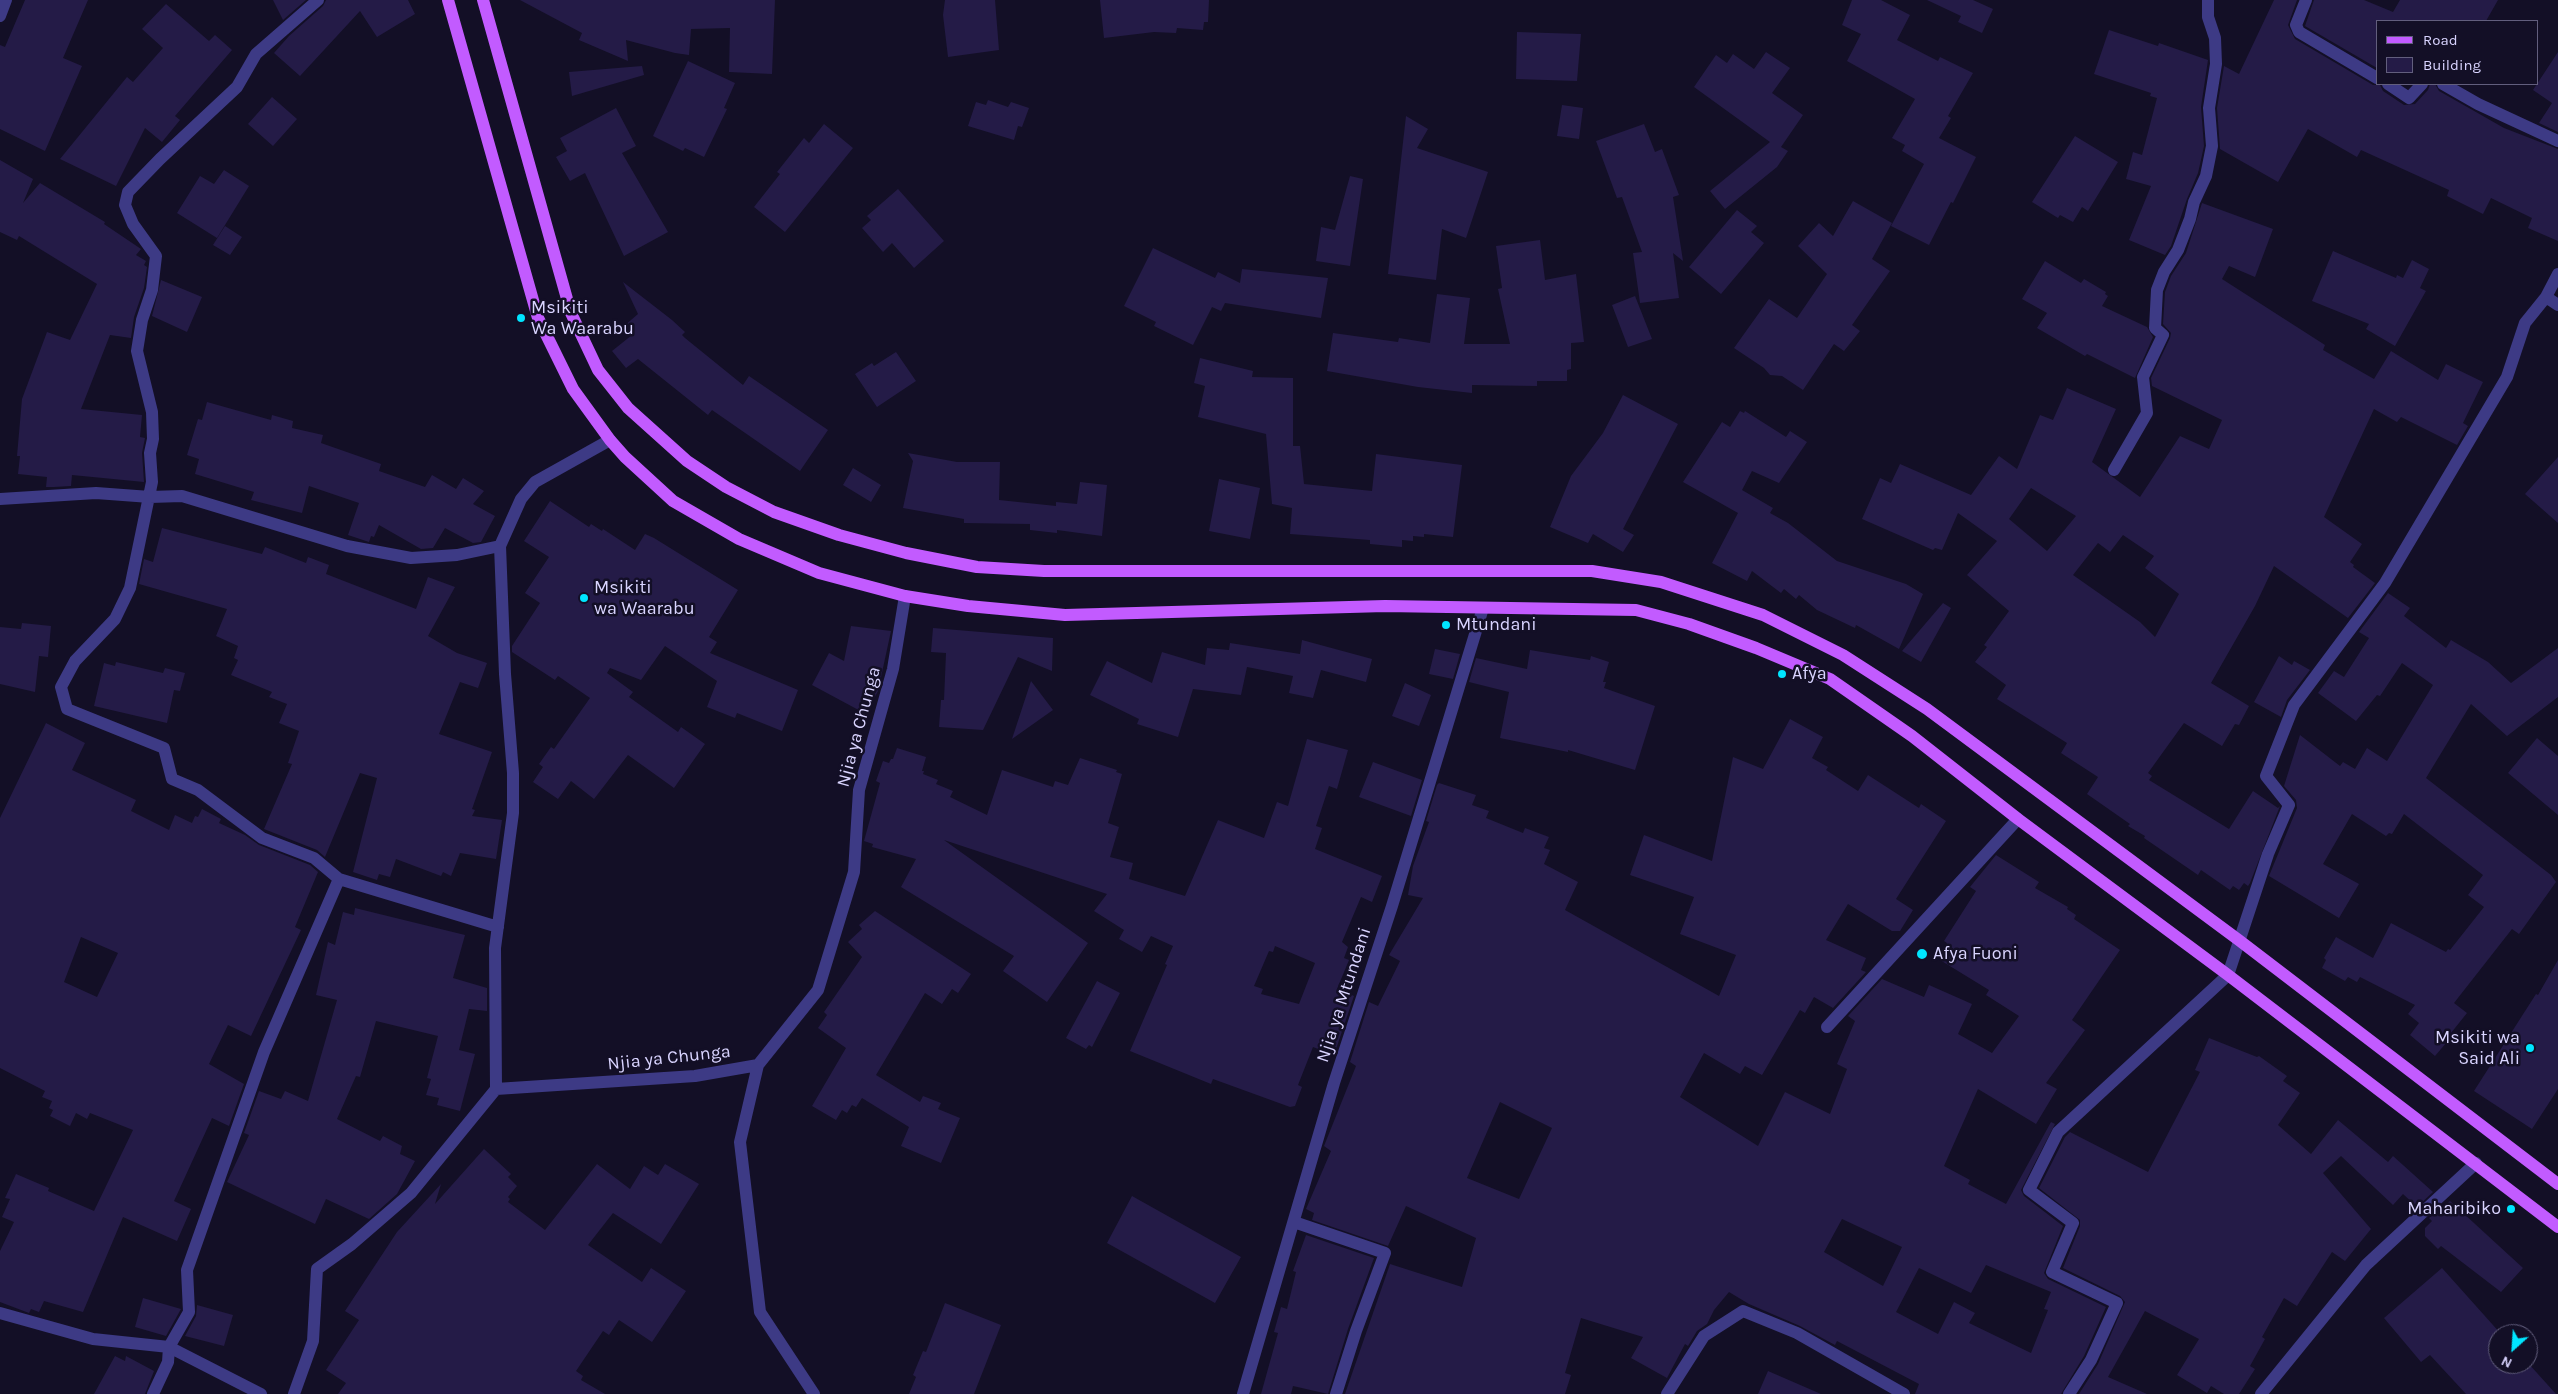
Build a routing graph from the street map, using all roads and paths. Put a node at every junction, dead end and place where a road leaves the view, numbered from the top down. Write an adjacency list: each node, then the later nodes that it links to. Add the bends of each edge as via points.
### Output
1 (6, 0): 7 (street)
2 (318, 0): 18 (street, via 256,54 237,87 128,192 125,205 133,224 156,256 138,351 152,412 154,439 150,453)
3 (448, 0): 16 (main road, via 538,318 573,389)
4 (483, 0): 26 (main road, via 571,313 598,370 628,408 687,461 726,487 774,512 839,536 977,567 1044,571 1592,571 1662,582 1763,614 1843,655 1927,709)
5 (2208, 0): 17 (street, via 2208,17 2216,46 2209,108 2212,146 2206,176 2190,219 2157,290 2155,328 2163,336 2142,377 2147,413)
6 (2306, 0): 8 (street, via 2296,25 2299,32)
7 (0, 16)
8 (2376, 77)
9 (2390, 85): 10 (street, via 2409,98)
10 (2421, 85)
11 (2445, 85): 12 (street)
12 (2558, 141)
13 (2558, 274): 14 (street)
14 (2546, 297): 15 (street); 26 (street, via 2525,322 2507,377 2385,582 2294,705 2266,776 2289,805 2268,854)
15 (2558, 305)
16 (610, 440): 20 (street, via 535,482 521,499); 21 (main road, via 673,501 739,538 819,573)
17 (2114, 470)
18 (150, 497): 19 (street, via 96,493); 20 (street, via 182,496 347,546 411,558 457,555); 24 (street, via 130,588 115,619 75,661 61,687 67,709 164,748 172,779 198,790 262,838 314,858)
19 (0, 499)
20 (500, 546): 25 (street, via 513,773 512,813)
21 (905, 596): 22 (main road, via 968,606 1065,615 1385,606); 29 (street, Njia ya Chunga, via 893,669 859,790 854,872 818,990)
22 (1483, 608): 23 (main road, via 1636,610 1689,624 1756,648 1830,679 1912,736); 33 (street, Njia ya Mtundani, via 1334,1083)
23 (2018, 819): 27 (main road); 28 (street)
24 (339, 879): 25 (street); 36 (street, via 264,1052 187,1270 189,1312)
25 (498, 927): 30 (street, via 495,948)
26 (2240, 941): 27 (street); 32 (main road)
27 (2228, 975): 31 (main road); 45 (street, via 2058,1132 2029,1190 2073,1223 2052,1272 2117,1304 2091,1360)
28 (1827, 1027)
29 (758, 1065): 30 (street, Njia ya Chunga, via 694,1076); 40 (street, via 740,1142 760,1312)
30 (496, 1089): 39 (street, via 411,1193 317,1270 313,1341)
31 (2476, 1163): 34 (main road); 46 (street, via 2366,1265)
32 (2558, 1184)
33 (1294, 1222): 41 (street, Njia ya Mtundani); 42 (street, via 1385,1253)
34 (2558, 1227)
35 (0, 1313): 36 (street, via 93,1339)
36 (169, 1347): 37 (street, via 168,1362); 38 (street)
37 (153, 1394)
38 (261, 1394)
39 (294, 1394)
40 (814, 1394)
41 (1242, 1394)
42 (1336, 1394)
43 (1667, 1394): 44 (street, via 1704,1336 1743,1311 1797,1333)
44 (1904, 1394)
45 (2069, 1394)
46 (2261, 1394)

